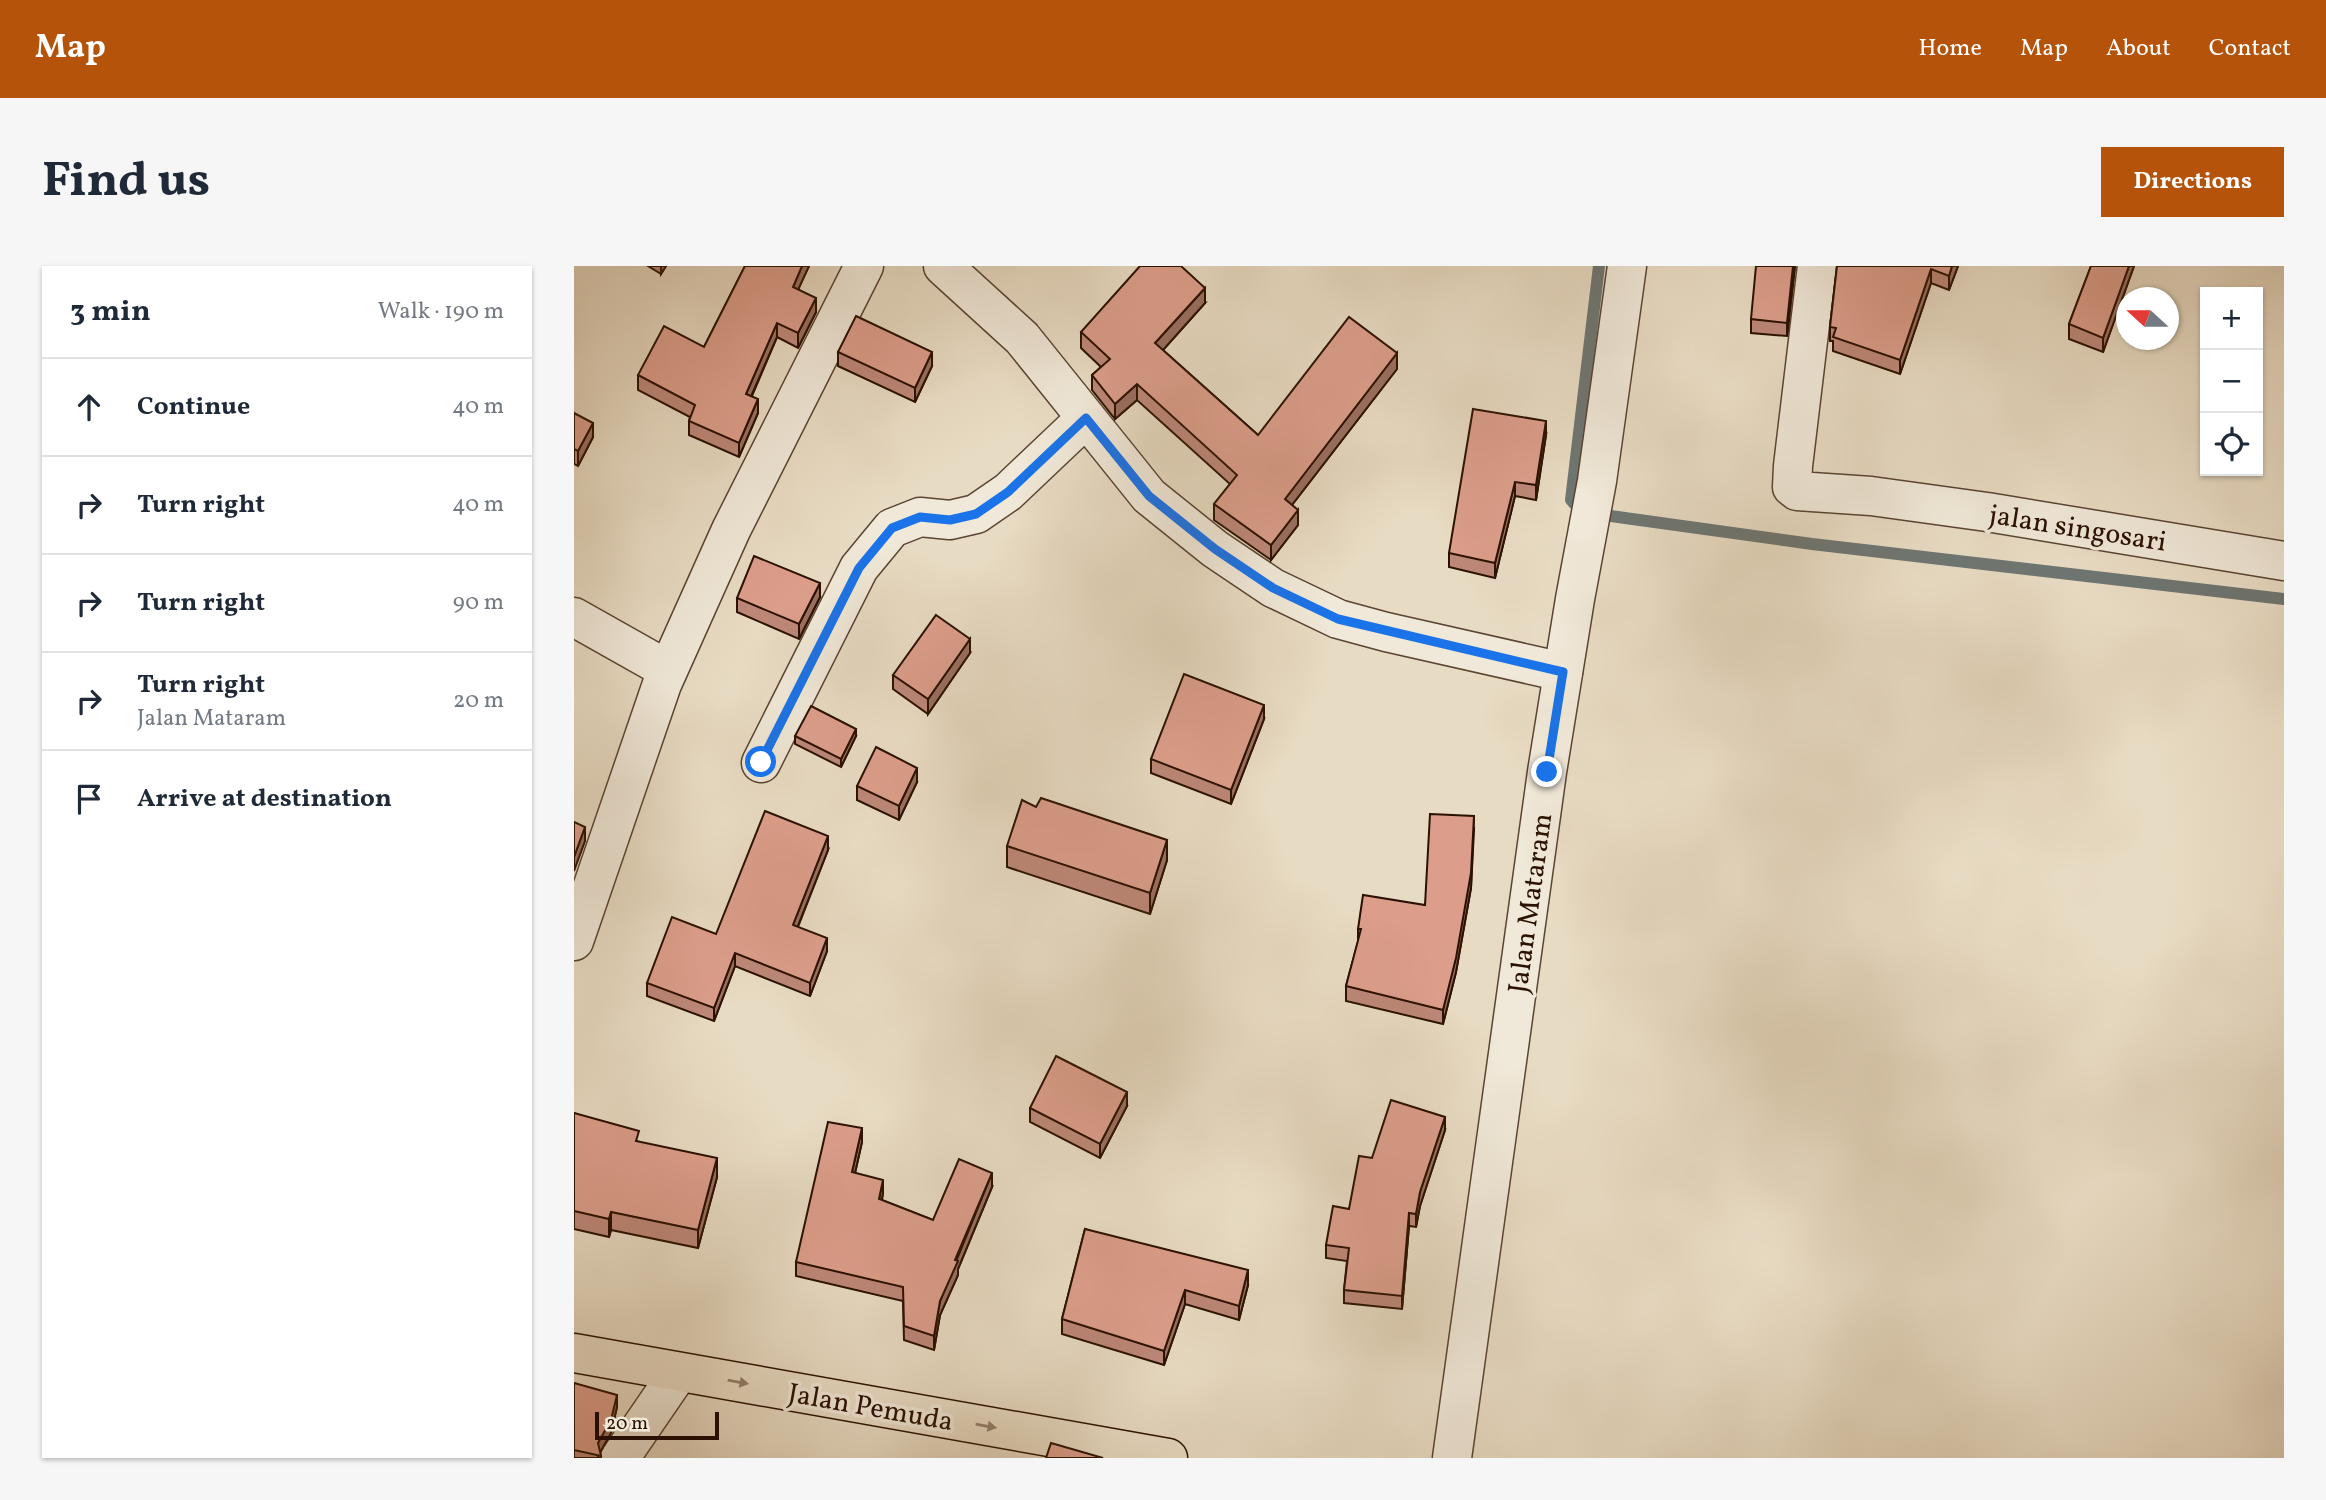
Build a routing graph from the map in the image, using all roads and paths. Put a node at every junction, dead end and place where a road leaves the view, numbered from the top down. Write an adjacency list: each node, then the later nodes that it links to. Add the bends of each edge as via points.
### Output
1 (864, 266): 8 (street, via 731,530)
2 (943, 266): 5 (street, via 1022,338)
3 (1627, 266): 9 (street, Jalan Mataram)
4 (1817, 266): 6 (street, jalan singosari, via 1798,415 1792,486 1797,491 1987,512)
5 (1086, 418): 9 (street, via 1149,496 1273,588 1338,619); 10 (street, via 1008,492 976,514 950,520 920,517 892,528 859,568)
6 (2284, 561)
7 (574, 617): 8 (street)
8 (668, 670): 11 (street)
9 (1563, 672): 16 (street, Jalan Mataram)
10 (761, 762)
11 (574, 941)
12 (574, 1353): 13 (main road, Jalan Pemuda)
13 (679, 1372): 14 (street); 15 (main road, Jalan Pemuda, one-way to 15)
14 (620, 1458)
15 (1168, 1458)
16 (1452, 1458)

